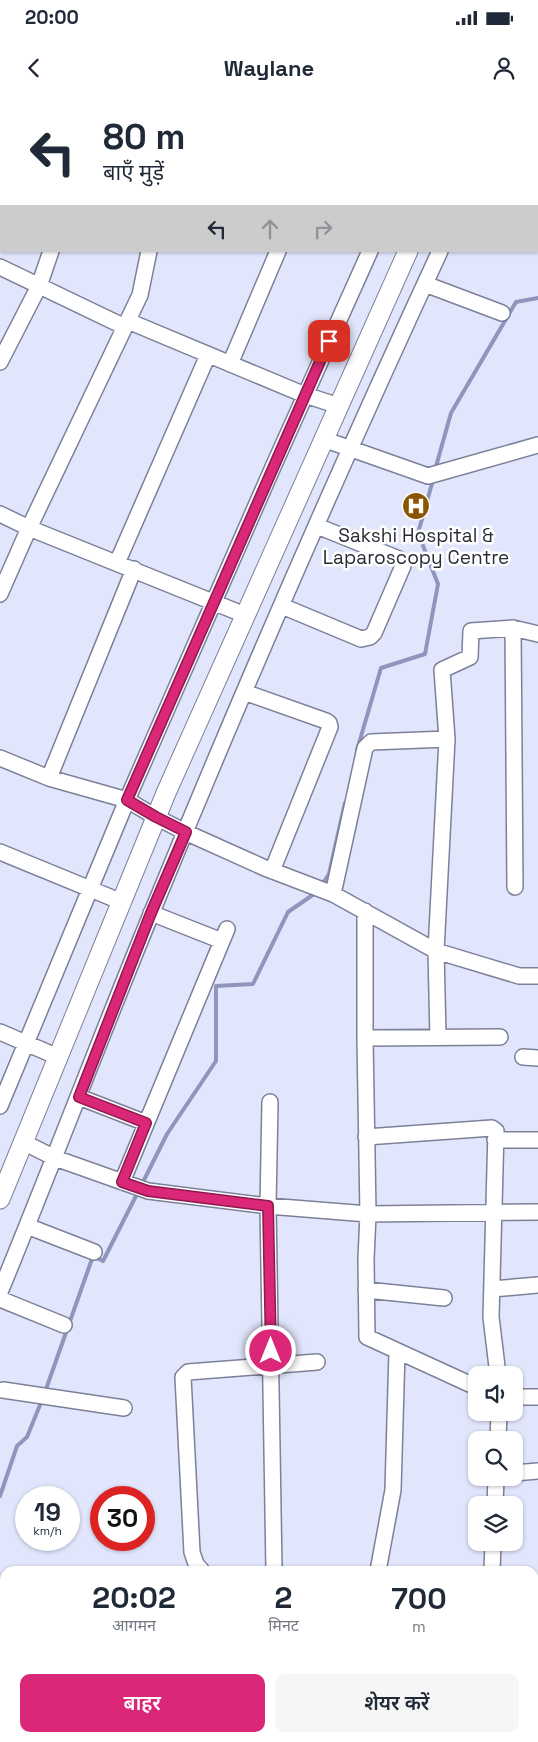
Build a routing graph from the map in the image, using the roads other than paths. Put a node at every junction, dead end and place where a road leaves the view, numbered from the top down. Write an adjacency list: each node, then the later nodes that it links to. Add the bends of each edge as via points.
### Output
1 (51, 252): 9 (street)
2 (149, 252): 11 (street, via 140,296)
3 (278, 252): 14 (street)
4 (370, 252): 15 (street)
5 (408, 252): 16 (main road)
6 (440, 252): 8 (street)
7 (0, 267): 9 (street)
8 (425, 284): 10 (street); 19 (street)
9 (39, 286): 11 (street); 13 (street)
10 (502, 313)
11 (126, 324): 12 (street); 22 (street)
12 (208, 355): 14 (street); 23 (street)
13 (0, 362)
14 (230, 364): 15 (street)
15 (305, 395): 16 (street); 26 (street)
16 (339, 406): 17 (main road)
17 (323, 439): 19 (street); 28 (main road)
18 (538, 445): 19 (street, via 428,476)
19 (351, 450): 21 (street)
20 (0, 514): 22 (street)
21 (317, 526): 27 (street); 27 (street, via 402,563 374,633 361,639)
22 (29, 528): 23 (street); 25 (street)
23 (117, 563): 24 (street)
24 (134, 570): 26 (street); 34 (street)
25 (0, 594)
26 (214, 602): 28 (street); 35 (street)
27 (282, 606): 31 (street)
28 (245, 615): 36 (main road)
29 (513, 628): 30 (street); 32 (street, via 471,631 470,657 442,670); 40 (street)
30 (538, 634)
31 (244, 692): 37 (street); 39 (street, via 330,724)
32 (447, 738): 42 (street, via 371,742 365,748); 46 (street)
33 (0, 758): 34 (street)
34 (49, 778): 35 (street)
35 (127, 800): 36 (street); 41 (street)
36 (156, 817): 37 (street); 43 (main road)
37 (186, 832): 39 (street); 45 (street)
38 (0, 852): 41 (street)
39 (272, 871): 42 (street)
40 (516, 887)
41 (90, 888): 43 (street); 52 (street)
42 (333, 894): 44 (street)
43 (122, 902): 53 (main road)
44 (365, 911): 46 (street); 51 (street)
45 (151, 913): 54 (street); 57 (street, via 224,935)
46 (436, 951): 47 (street, via 519,976); 50 (street)
47 (538, 976)
48 (0, 1032): 52 (street)
49 (500, 1036): 50 (street)
50 (438, 1037): 51 (street)
51 (365, 1038): 58 (street)
52 (26, 1043): 53 (street); 56 (street)
53 (58, 1057): 61 (main road)
54 (79, 1097): 57 (street); 62 (street)
55 (270, 1102): 66 (street)
56 (0, 1106)
57 (146, 1123): 64 (street)
58 (366, 1137): 59 (street, via 492,1128 496,1131); 69 (street)
59 (496, 1140): 60 (street); 67 (street)
60 (538, 1140)
61 (23, 1142): 62 (street); 63 (main road)
62 (55, 1158): 64 (street); 70 (street)
63 (6, 1169): 65 (main road)
64 (135, 1187): 66 (street)
65 (0, 1199)
66 (268, 1206): 69 (street); 81 (street)
67 (494, 1212): 68 (street); 69 (street); 73 (street)
68 (538, 1212)
69 (368, 1214): 74 (street)
70 (27, 1226): 71 (street); 75 (street)
71 (94, 1252)
72 (538, 1285): 73 (street)
73 (492, 1289): 82 (street, via 491,1317)
74 (366, 1290): 76 (street); 79 (street, via 367,1336)
75 (0, 1292)
76 (444, 1298)
77 (0, 1299): 78 (street)
78 (64, 1325)
79 (397, 1351): 83 (street); 93 (street, via 393,1490)
80 (317, 1362): 81 (street)
81 (271, 1366): 91 (street, via 184,1373 192,1552); 92 (street)
82 (497, 1366)
83 (468, 1382)
84 (1, 1389): 87 (street)
85 (523, 1397): 86 (street)
86 (538, 1397)
87 (124, 1408)
88 (538, 1471): 89 (street)
89 (523, 1472)
90 (493, 1551): 94 (street)
91 (198, 1566)
92 (274, 1566)
93 (379, 1566)
94 (492, 1566)

